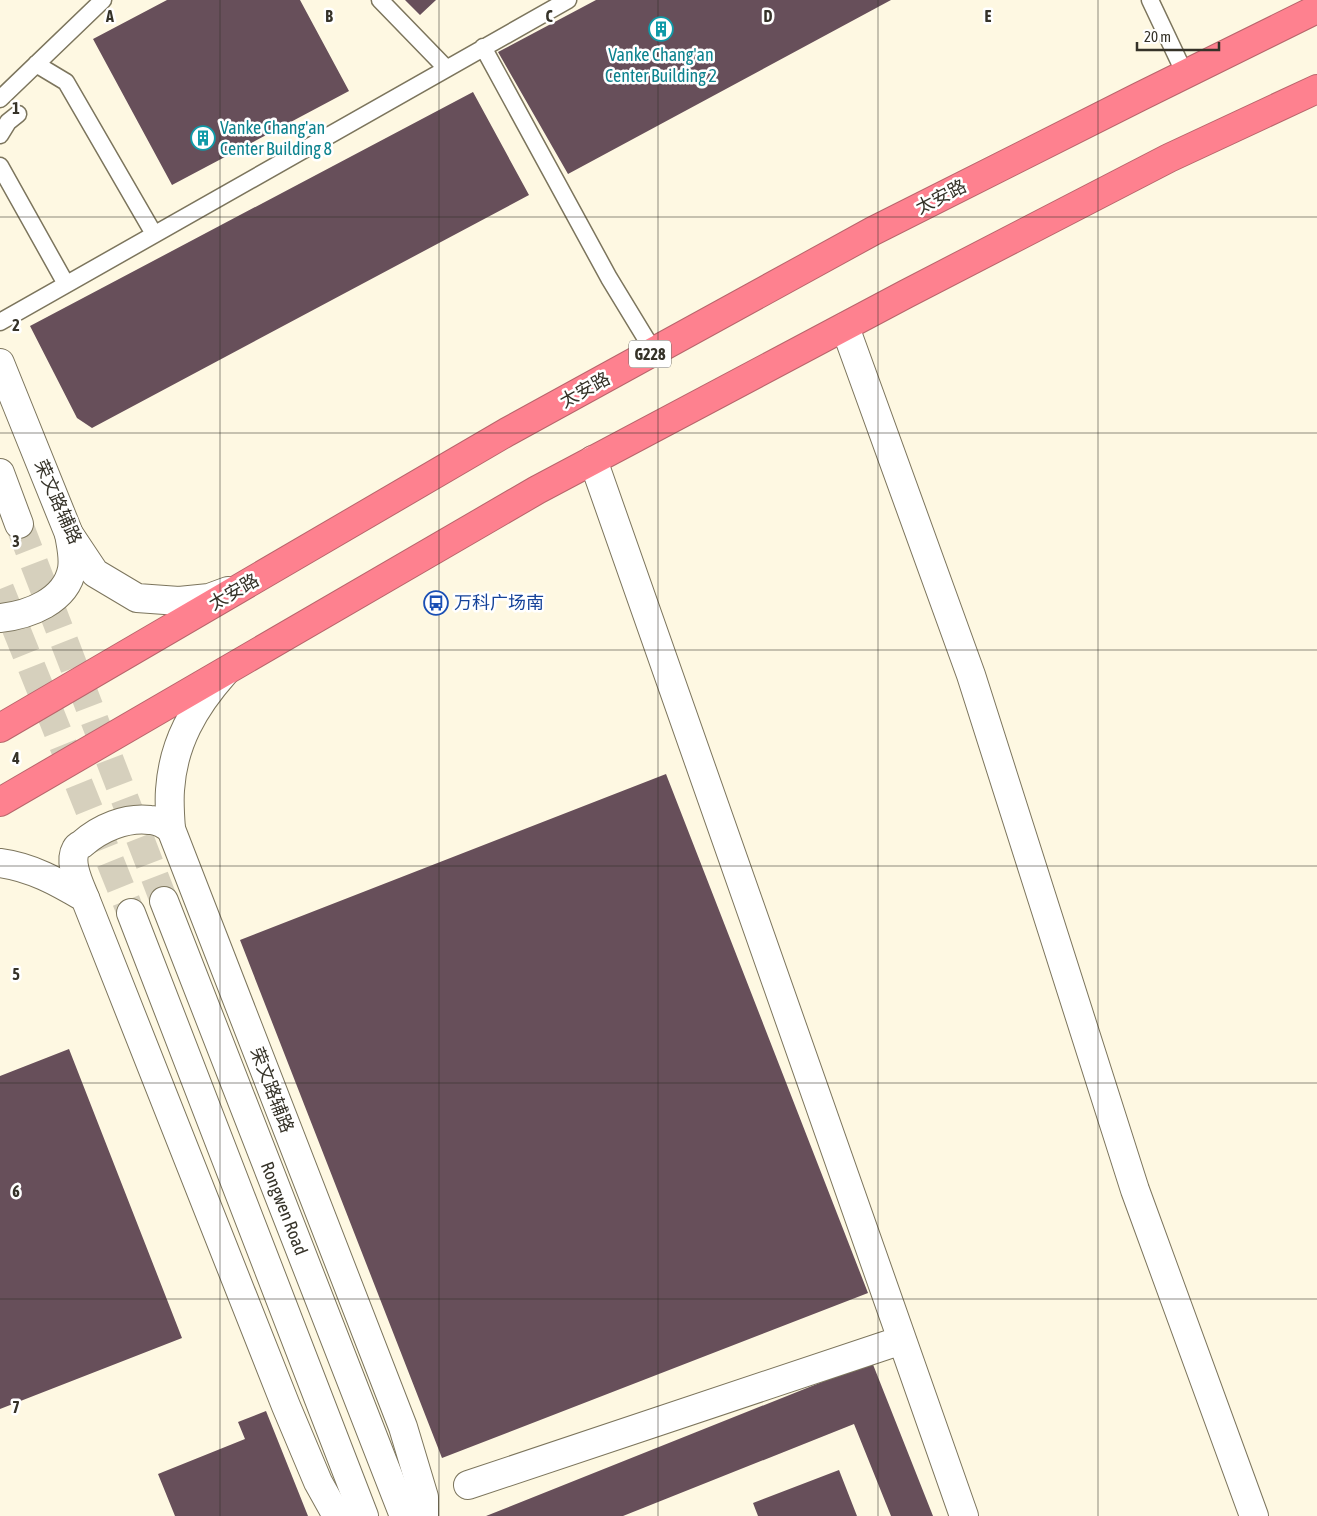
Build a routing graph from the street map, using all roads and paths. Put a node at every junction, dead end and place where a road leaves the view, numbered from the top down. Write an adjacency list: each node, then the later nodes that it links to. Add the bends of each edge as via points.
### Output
1 (102, 0): 7 (lane)
2 (380, 0): 8 (lane)
3 (568, 0): 6 (lane)
4 (1150, 0): 9 (lane)
5 (1317, 9): 9 (highway, 太安路 / G228)
6 (483, 47): 8 (lane); 19 (lane)
7 (36, 64): 11 (lane); 15 (lane, via 66,82)
8 (446, 68): 15 (lane)
9 (1185, 74): 19 (highway, 太安路 / G228, via 873,231)
10 (1317, 89): 18 (highway, via 1169,158)
11 (0, 99)
12 (18, 114): 13 (lane, via 8,122)
13 (0, 136)
14 (0, 166): 16 (lane)
15 (154, 234): 16 (lane)
16 (66, 284): 17 (lane)
17 (0, 322)
18 (844, 326): 21 (highway); 42 (street, via 971,675 1135,1190)
19 (654, 352): 25 (highway, 太安路 / G228, via 507,432)
20 (0, 363): 24 (street, 荣文路辅路)
21 (592, 460): 27 (highway); 35 (street)
22 (0, 473): 23 (street)
23 (19, 524)
24 (69, 534): 25 (street, 荣文路辅路, via 95,573 136,598 179,601 209,598); 26 (street, via 72,570 64,589 40,607)
25 (246, 584): 28 (highway, 太安路 / G228)
26 (0, 618)
27 (226, 671): 29 (highway); 30 (street, 荣文路辅路, via 192,715 177,747 170,790)
28 (0, 728)
29 (0, 802)
30 (171, 829): 32 (street, via 151,820 135,820 113,825 90,836 76,849 74,861); 40 (street, 荣文路辅路, via 403,1427 424,1497)
31 (0, 863): 32 (street, via 54,879)
32 (85, 898): 37 (street, via 286,1406 318,1482)
33 (164, 901): 39 (street, Rongwen Road)
34 (131, 913): 38 (street, Rongwen Road)
35 (902, 1340): 36 (street); 41 (street)
36 (468, 1485)
37 (337, 1516)
38 (364, 1516)
39 (404, 1516)
40 (424, 1516)
41 (964, 1516)
42 (1254, 1516)

